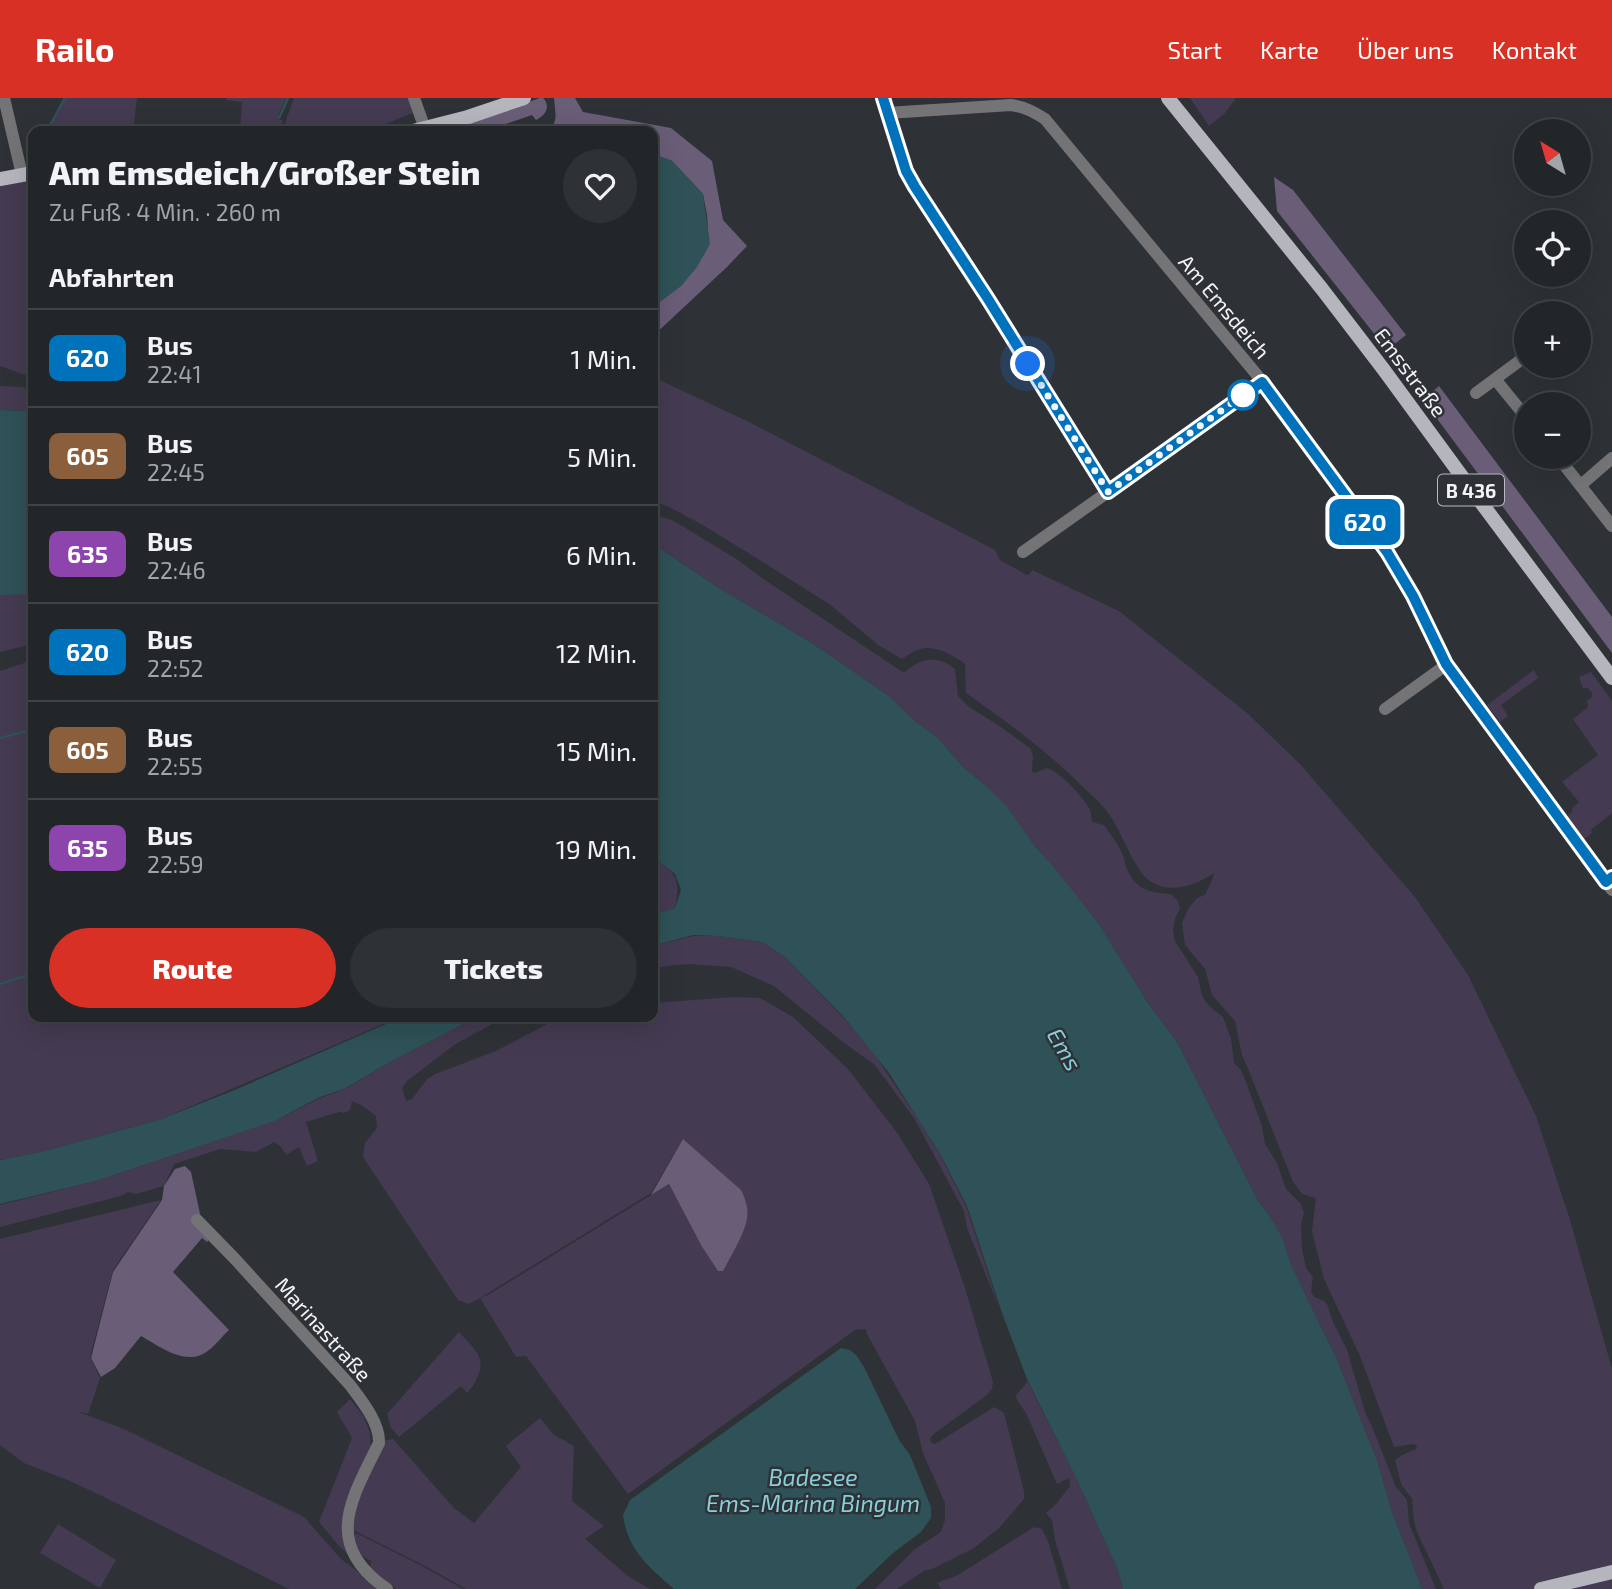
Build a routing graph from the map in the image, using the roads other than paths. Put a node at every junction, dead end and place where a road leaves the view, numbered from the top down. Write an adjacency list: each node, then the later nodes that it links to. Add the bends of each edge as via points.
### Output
1 (4, 98): 6 (street)
2 (414, 98): 9 (street)
3 (524, 98): 8 (main road)
4 (883, 98): 7 (street)
5 (1168, 98): 24 (main road, Emsstraße / B 436, via 1361,340)
6 (4, 111): 10 (street)
7 (887, 113): 14 (street, Am Emsdeich, via 1011,105 1045,119); 20 (street, via 915,187)
8 (467, 124)
9 (418, 126)
10 (28, 174): 11 (main road)
11 (0, 179)
12 (1514, 365): 13 (street)
13 (1495, 379): 15 (street); 16 (street)
14 (1262, 382): 20 (street); 23 (street, Am Emsdeich, via 1387,552)
15 (1476, 393)
16 (1514, 402)
17 (1612, 458): 19 (street)
18 (1568, 469): 19 (street)
19 (1581, 485): 21 (street)
20 (1108, 492): 22 (street)
21 (1612, 526)
22 (1023, 552)
23 (1446, 664): 25 (street); 26 (street, Am Emsdeich)
24 (1612, 678)
25 (1385, 709)
26 (1610, 883)
27 (197, 1220): 29 (street, Marinastraße, via 350,1385 377,1428 379,1443 355,1490 348,1528 358,1564)
28 (1612, 1572): 30 (main road)
29 (387, 1589)
30 (1541, 1589)

